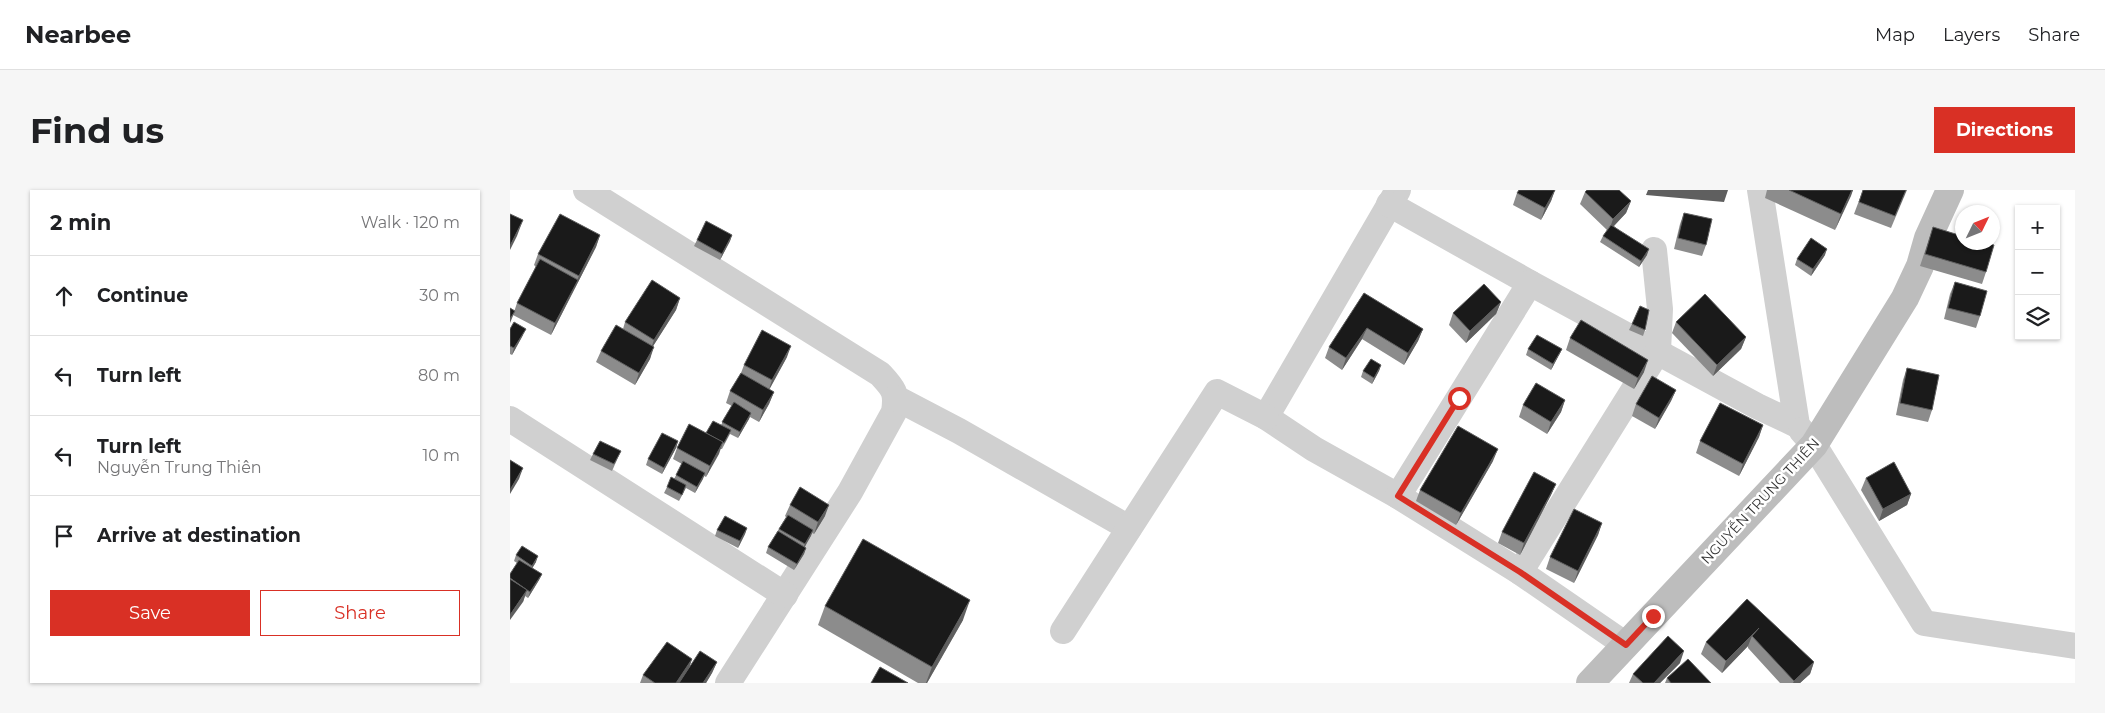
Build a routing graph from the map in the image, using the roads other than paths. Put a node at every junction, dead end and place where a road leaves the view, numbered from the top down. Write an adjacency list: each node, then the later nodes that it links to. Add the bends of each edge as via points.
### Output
1 (586, 190): 8 (street, via 880,374 893,387)
2 (1760, 190): 11 (street)
3 (1950, 190): 11 (street, NGUYỄN TRUNG THIÊN, via 1905,298)
4 (1394, 197): 6 (street); 9 (street)
5 (1654, 250): 7 (street, via 1660,309)
6 (1530, 283): 7 (street); 12 (street)
7 (1658, 351): 11 (street); 14 (street)
8 (896, 398): 13 (street); 15 (street, via 894,412 850,492)
9 (1266, 417): 12 (street, via 1314,449); 13 (street, via 1217,392)
10 (510, 419): 15 (street)
11 (1806, 435): 17 (street, NGUYỄN TRUNG THIÊN); 18 (street, via 1924,622)
12 (1398, 496): 14 (street)
13 (1129, 528): 16 (street)
14 (1520, 572): 17 (street)
15 (785, 595): 19 (street)
16 (1063, 631)
17 (1626, 645): 20 (street, NGUYỄN TRUNG THIÊN)
18 (2075, 646)
19 (728, 683)
20 (1590, 683)

